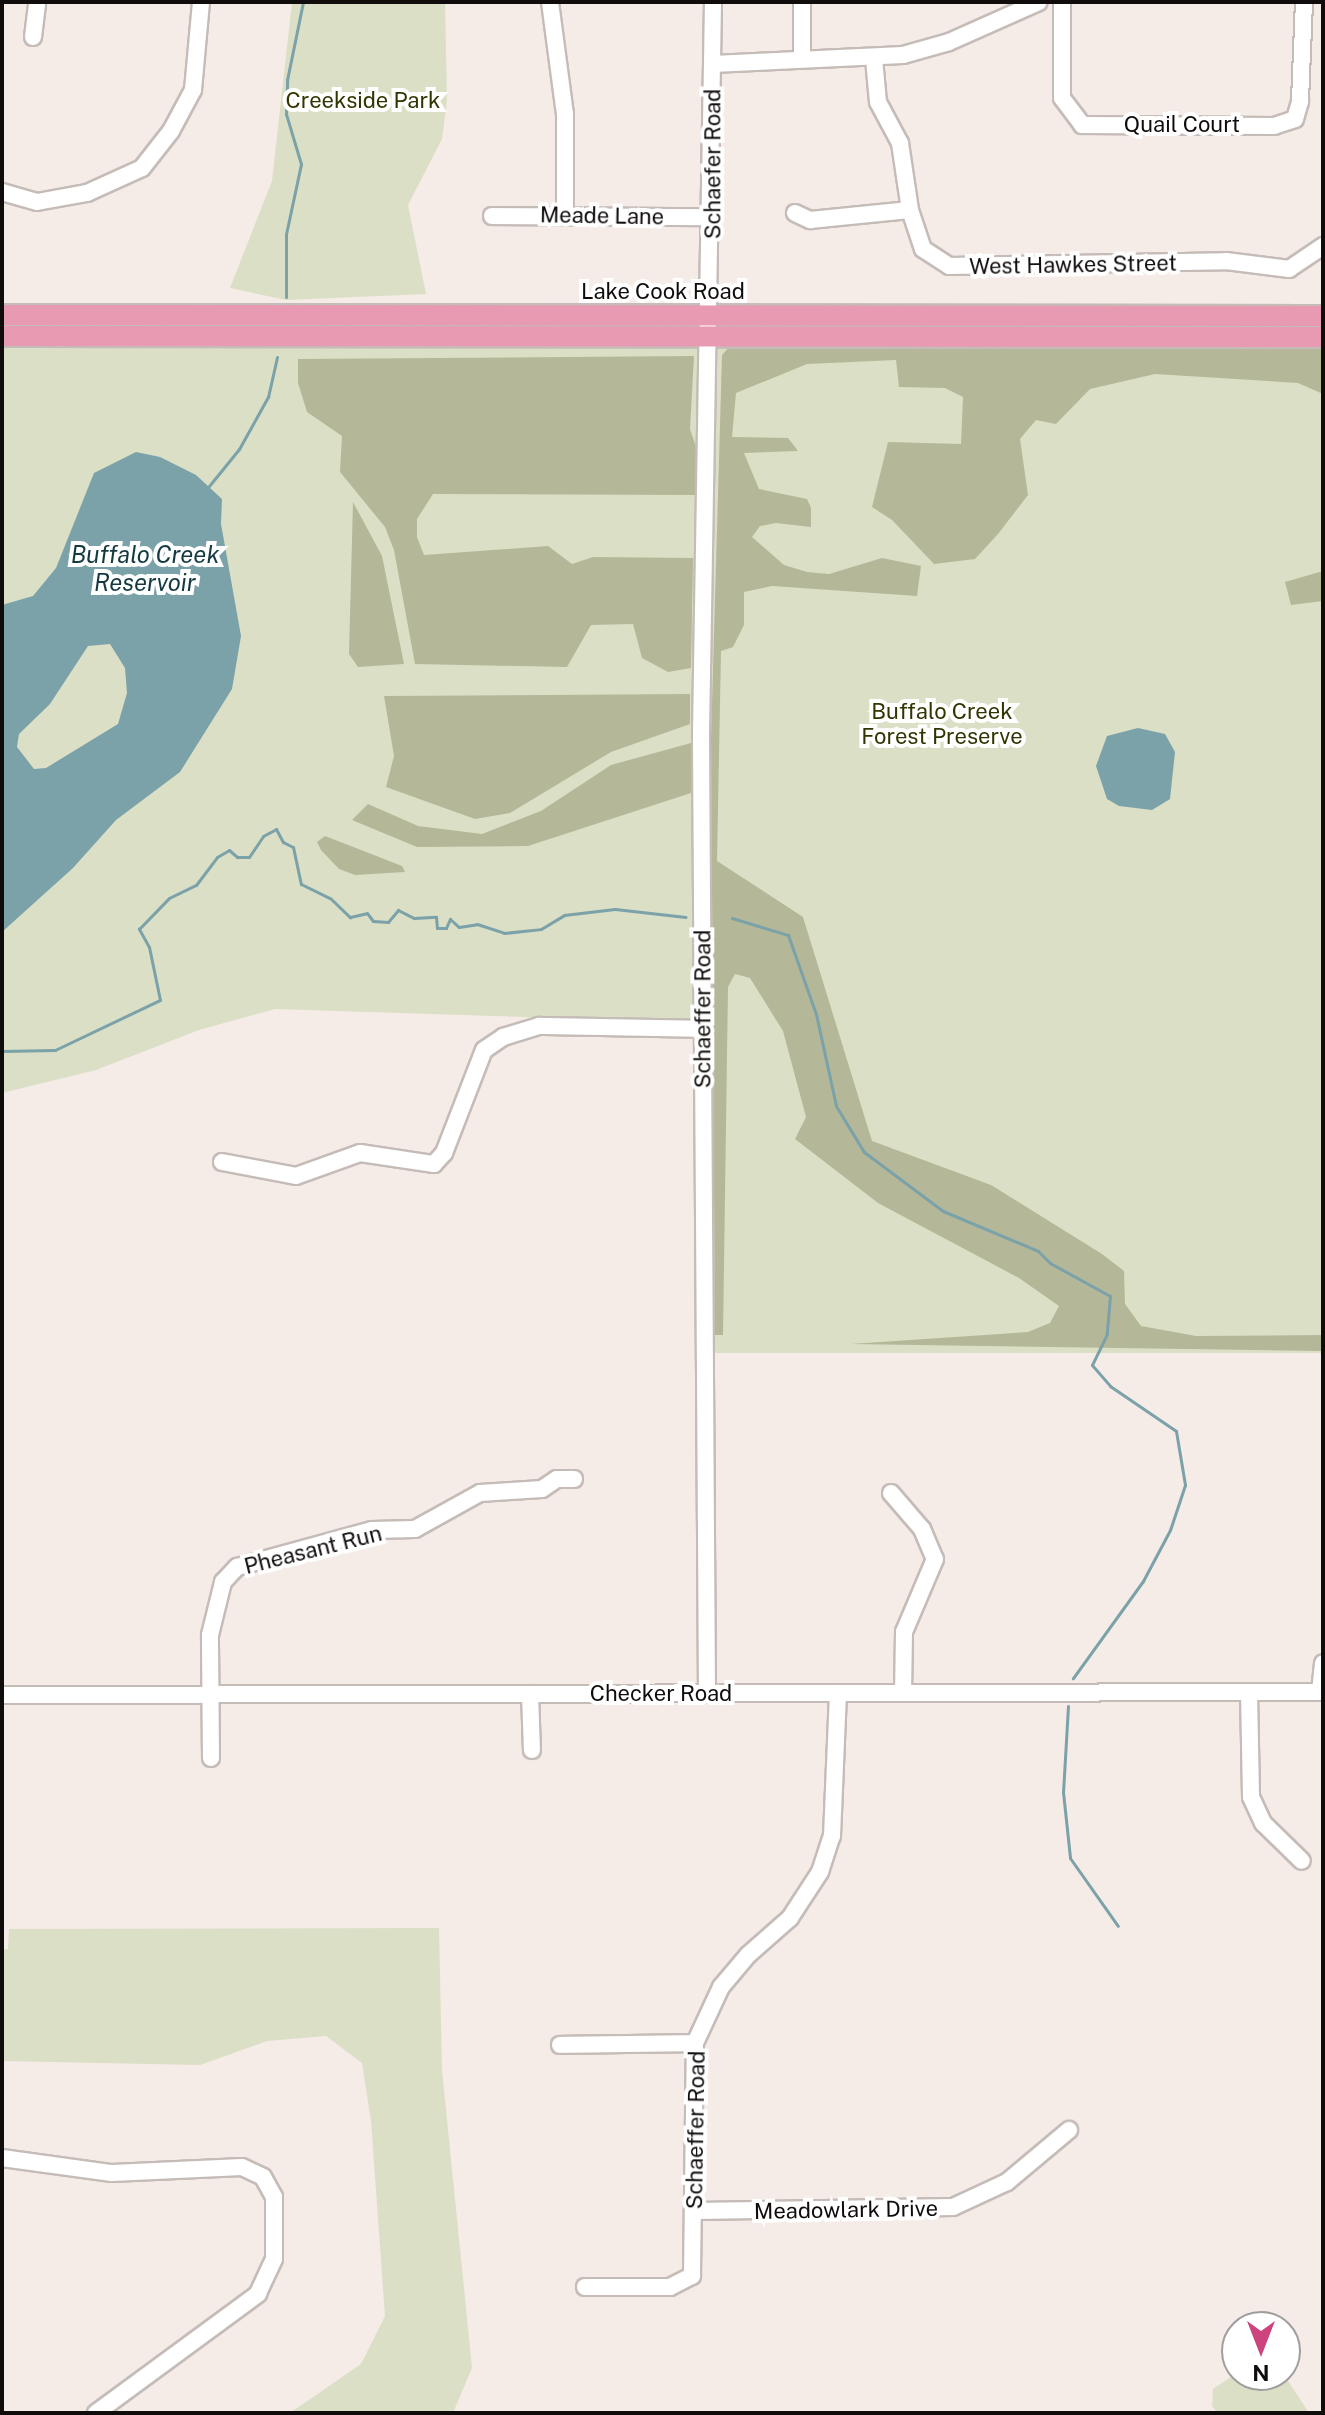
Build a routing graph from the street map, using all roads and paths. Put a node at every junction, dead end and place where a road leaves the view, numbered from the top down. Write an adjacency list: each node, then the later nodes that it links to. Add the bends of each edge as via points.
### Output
1 (37, 2): 9 (street)
2 (201, 2): 13 (street, via 193,90 171,131 142,168 87,193 37,202)
3 (550, 2): 16 (street, via 565,114)
4 (713, 2): 12 (street, Schaefer Road)
5 (802, 2): 10 (street)
6 (1039, 2): 11 (street, via 949,42)
7 (1062, 2): 8 (street, Quail Court, via 1062,98 1082,125 1274,126 1295,119)
8 (1304, 2)
9 (33, 37)
10 (802, 59): 11 (street); 12 (street)
11 (874, 59): 14 (street, West Hawkes Street, via 878,102 900,143)
12 (713, 64): 18 (street, Schaefer Road)
13 (2, 192)
14 (910, 210): 15 (street, via 810,220); 19 (street, West Hawkes Street, via 923,249 949,266 1226,261 1289,269)
15 (795, 213)
16 (565, 215): 17 (street, Meade Lane); 18 (street, Meade Lane)
17 (492, 216)
18 (713, 217): 22 (street, Schaefer Road)
19 (1323, 246)
20 (2, 315): 22 (main road, Lake Cook Road)
21 (1323, 316): 22 (main road, Lake Cook Road)
22 (711, 325): 23 (main road, Lake Cook Road); 24 (main road, Lake Cook Road); 25 (street, Schaeffer Road, via 701,733)
23 (2, 336)
24 (1323, 337)
25 (703, 1029): 26 (street, via 539,1026 503,1037 484,1050 444,1153 434,1164 360,1153 296,1176); 35 (street, Schaeffer Road)
26 (222, 1162)
27 (574, 1479): 37 (street, Pheasant Run, via 557,1479 542,1489 480,1493 415,1529 372,1530 237,1567 223,1582 214,1606)
28 (891, 1493): 33 (street, via 922,1529 935,1559 904,1632)
29 (1323, 1663): 31 (street)
30 (1249, 1692): 31 (street, Checker Road); 33 (street, Checker Road); 40 (street, via 1251,1797 1263,1823)
31 (1322, 1692)
32 (838, 1693): 33 (street, Checker Road); 35 (street, Checker Road); 41 (street, Schaeffer Road, via 832,1836 820,1872 790,1918 721,1987)
33 (903, 1693)
34 (530, 1694): 35 (street, Checker Road); 37 (street, Checker Road); 38 (street)
35 (707, 1694)
36 (2, 1695): 37 (street, Checker Road)
37 (210, 1695): 39 (street, Pheasant Run)
38 (532, 1750)
39 (211, 1758)
40 (1302, 1861)
41 (695, 2043): 42 (street); 45 (street, Schaeffer Road)
42 (560, 2045)
43 (1069, 2130): 45 (street, Meadowlark Drive, via 1007,2182 944,2209)
44 (2, 2158): 47 (street, via 112,2173 242,2167 263,2177 274,2197 274,2259 258,2294)
45 (695, 2211): 46 (street, Schaeffer Road, via 692,2276 670,2287)
46 (585, 2287)
47 (96, 2413)

